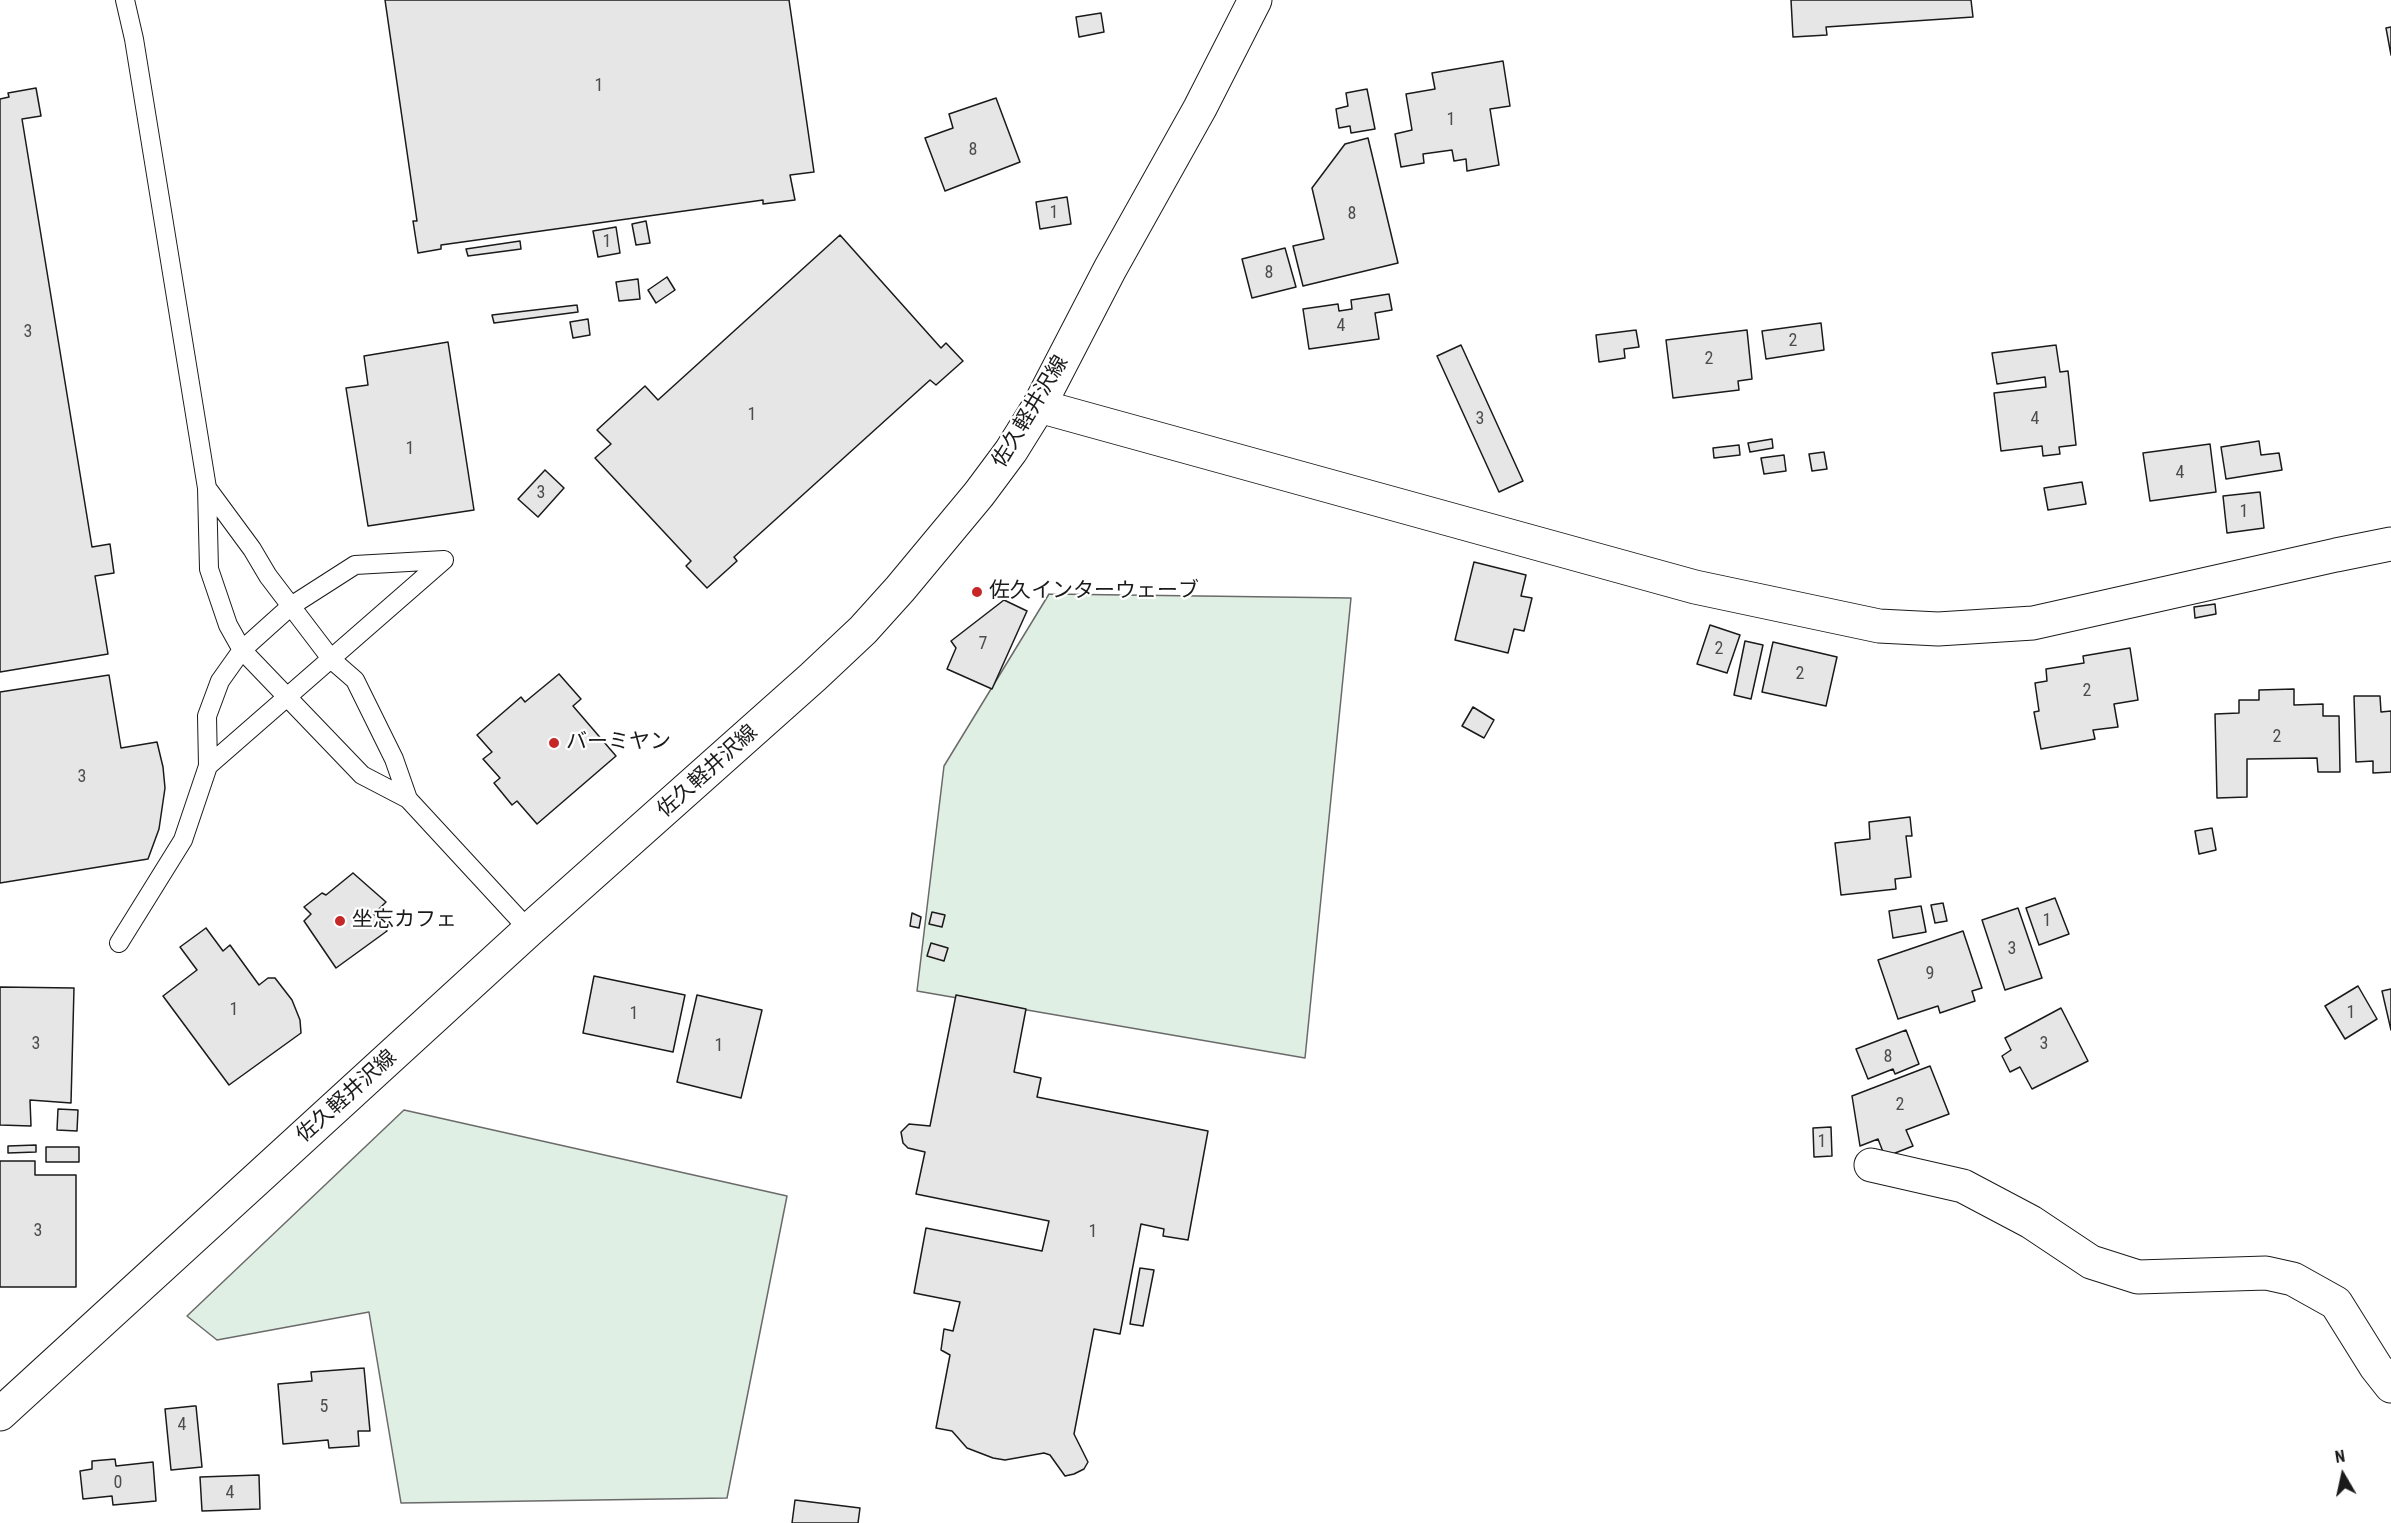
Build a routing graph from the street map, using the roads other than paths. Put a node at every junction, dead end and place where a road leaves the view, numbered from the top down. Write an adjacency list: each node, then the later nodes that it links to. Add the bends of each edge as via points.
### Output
1 (125, 0): 4 (lane)
2 (1255, 0): 3 (street, 佐久軽井沢線)
3 (1039, 406): 5 (street, via 1695,587 1879,626 1938,629 2032,623); 12 (street, 佐久軽井沢線, via 980,494 863,630)
4 (207, 488): 6 (lane); 7 (lane, via 209,569 228,625)
5 (2391, 544)
6 (291, 606): 7 (lane); 8 (lane); 8 (lane, via 355,565 444,560)
7 (242, 650): 9 (lane); 10 (lane, via 220,681 207,716)
8 (332, 660): 9 (lane); 11 (lane, via 355,680 394,759)
9 (286, 697): 10 (lane); 11 (lane, via 362,775)
10 (208, 766): 13 (lane, via 183,840)
11 (408, 799): 12 (lane)
12 (529, 930): 16 (street, 佐久軽井沢線)
13 (119, 943)
14 (1871, 1165): 15 (street, via 1963,1186 2031,1222 2091,1262 2138,1277 2266,1273 2293,1279 2336,1303)
15 (2391, 1386)
16 (0, 1414)

